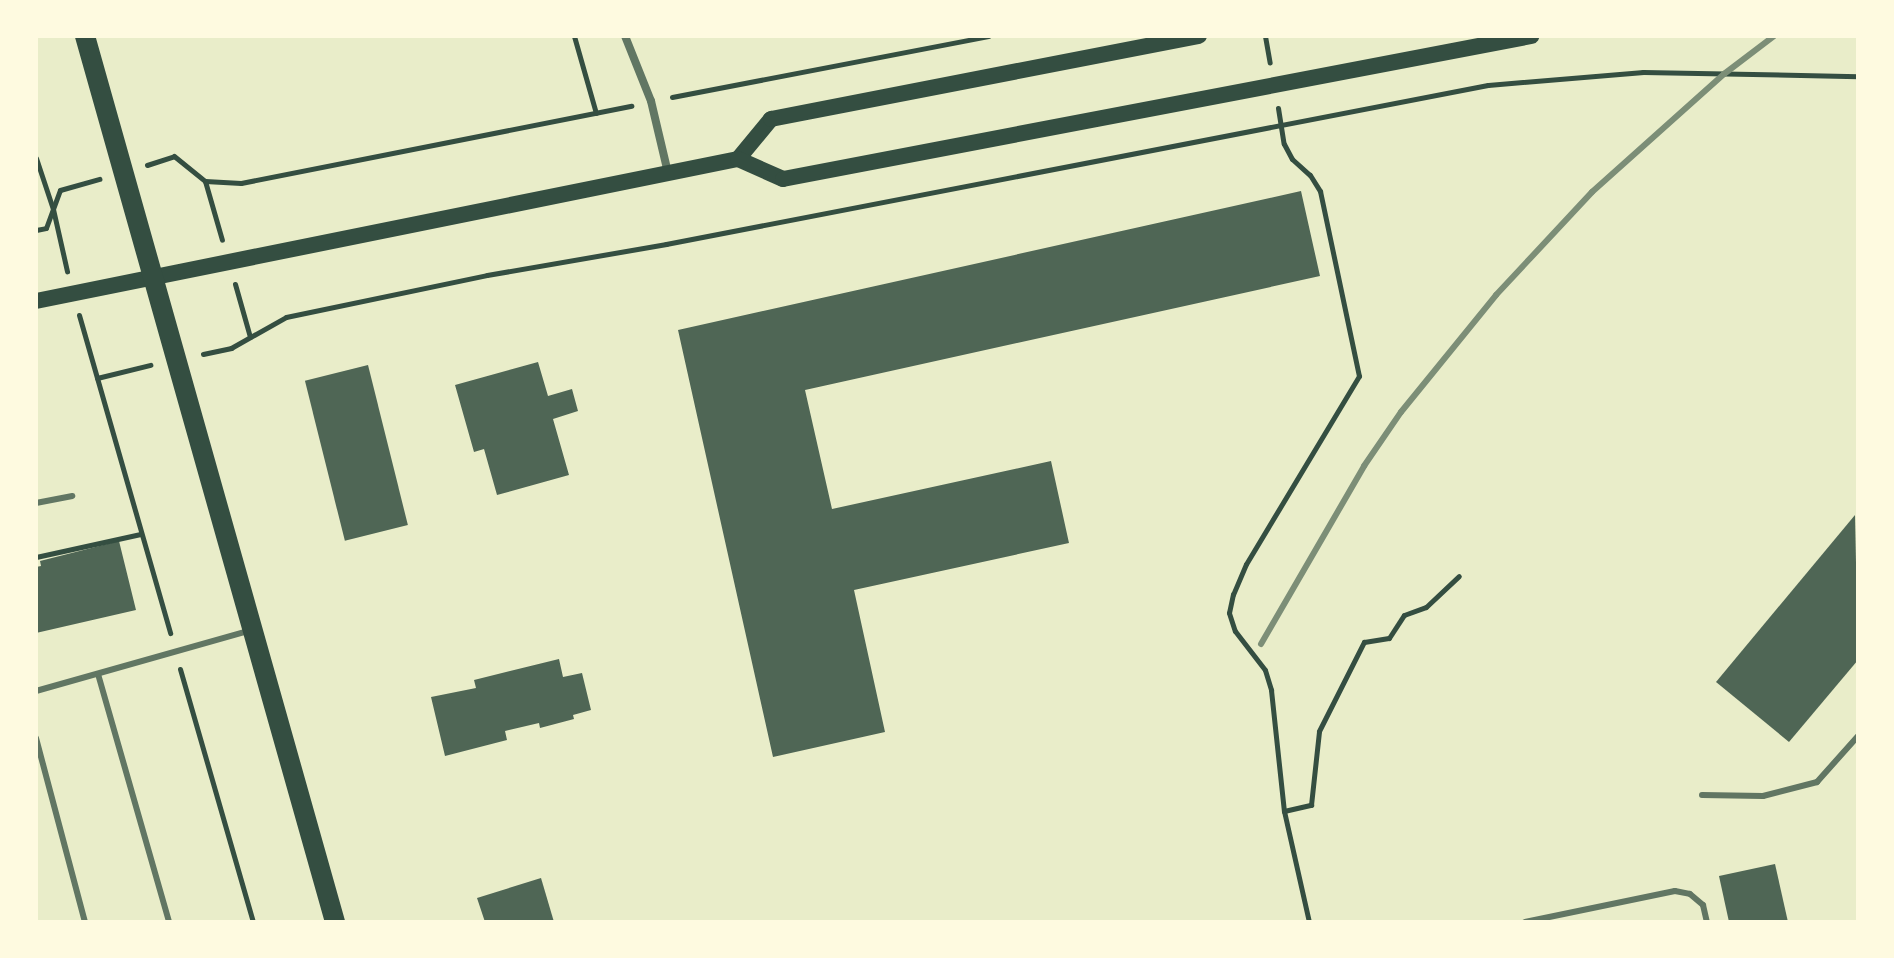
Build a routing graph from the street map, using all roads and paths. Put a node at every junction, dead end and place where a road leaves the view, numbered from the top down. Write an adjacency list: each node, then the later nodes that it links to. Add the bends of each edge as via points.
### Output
1 (85, 36): 23 (main road)
2 (574, 36): 11 (path)
3 (625, 36): 10 (street)
4 (988, 36): 10 (path)
5 (1199, 36): 14 (main road, via 771,119)
6 (1265, 36): 9 (path)
7 (1531, 36): 9 (main road)
8 (1858, 76): 12 (path, via 1568,75)
9 (1274, 84): 12 (path); 14 (main road, via 783,179)
10 (651, 101): 11 (path); 16 (street)
11 (596, 113): 17 (path, via 264,179)
12 (1281, 125): 26 (path, via 513,270 286,317); 41 (path, via 1292,159 1320,191 1359,376 1246,564 1229,613 1235,631 1265,670 1271,690)
13 (36, 158): 20 (path)
14 (738, 159): 16 (main road)
15 (163, 160): 17 (path, via 174,156)
16 (668, 173): 23 (main road)
17 (205, 181): 19 (path)
18 (74, 186): 20 (path, via 60,190)
19 (211, 203)
20 (53, 209): 21 (path, via 46,228); 22 (path)
21 (36, 230)
22 (58, 236)
23 (153, 277): 24 (main road); 35 (main road)
24 (36, 301)
25 (245, 319): 26 (path)
26 (250, 337): 28 (path)
27 (86, 341): 29 (path, via 97,378)
28 (231, 348)
29 (129, 370)
30 (72, 496): 31 (lane)
31 (36, 503)
32 (141, 534): 33 (path)
33 (36, 557)
34 (1459, 576): 41 (path, via 1426,607 1404,615 1389,638 1364,642 1319,731 1311,805)
35 (252, 630): 36 (lane); 44 (main road)
36 (98, 674): 37 (lane); 43 (lane)
37 (36, 691)
38 (1858, 736): 40 (lane, via 1817,782 1763,796)
39 (36, 738): 42 (lane)
40 (1702, 795)
41 (1284, 811): 45 (path)
42 (85, 922)
43 (169, 922)
44 (335, 922)
45 (1309, 922)
46 (1525, 922): 47 (lane, via 1675,891 1690,894 1703,905)
47 (1707, 922)

